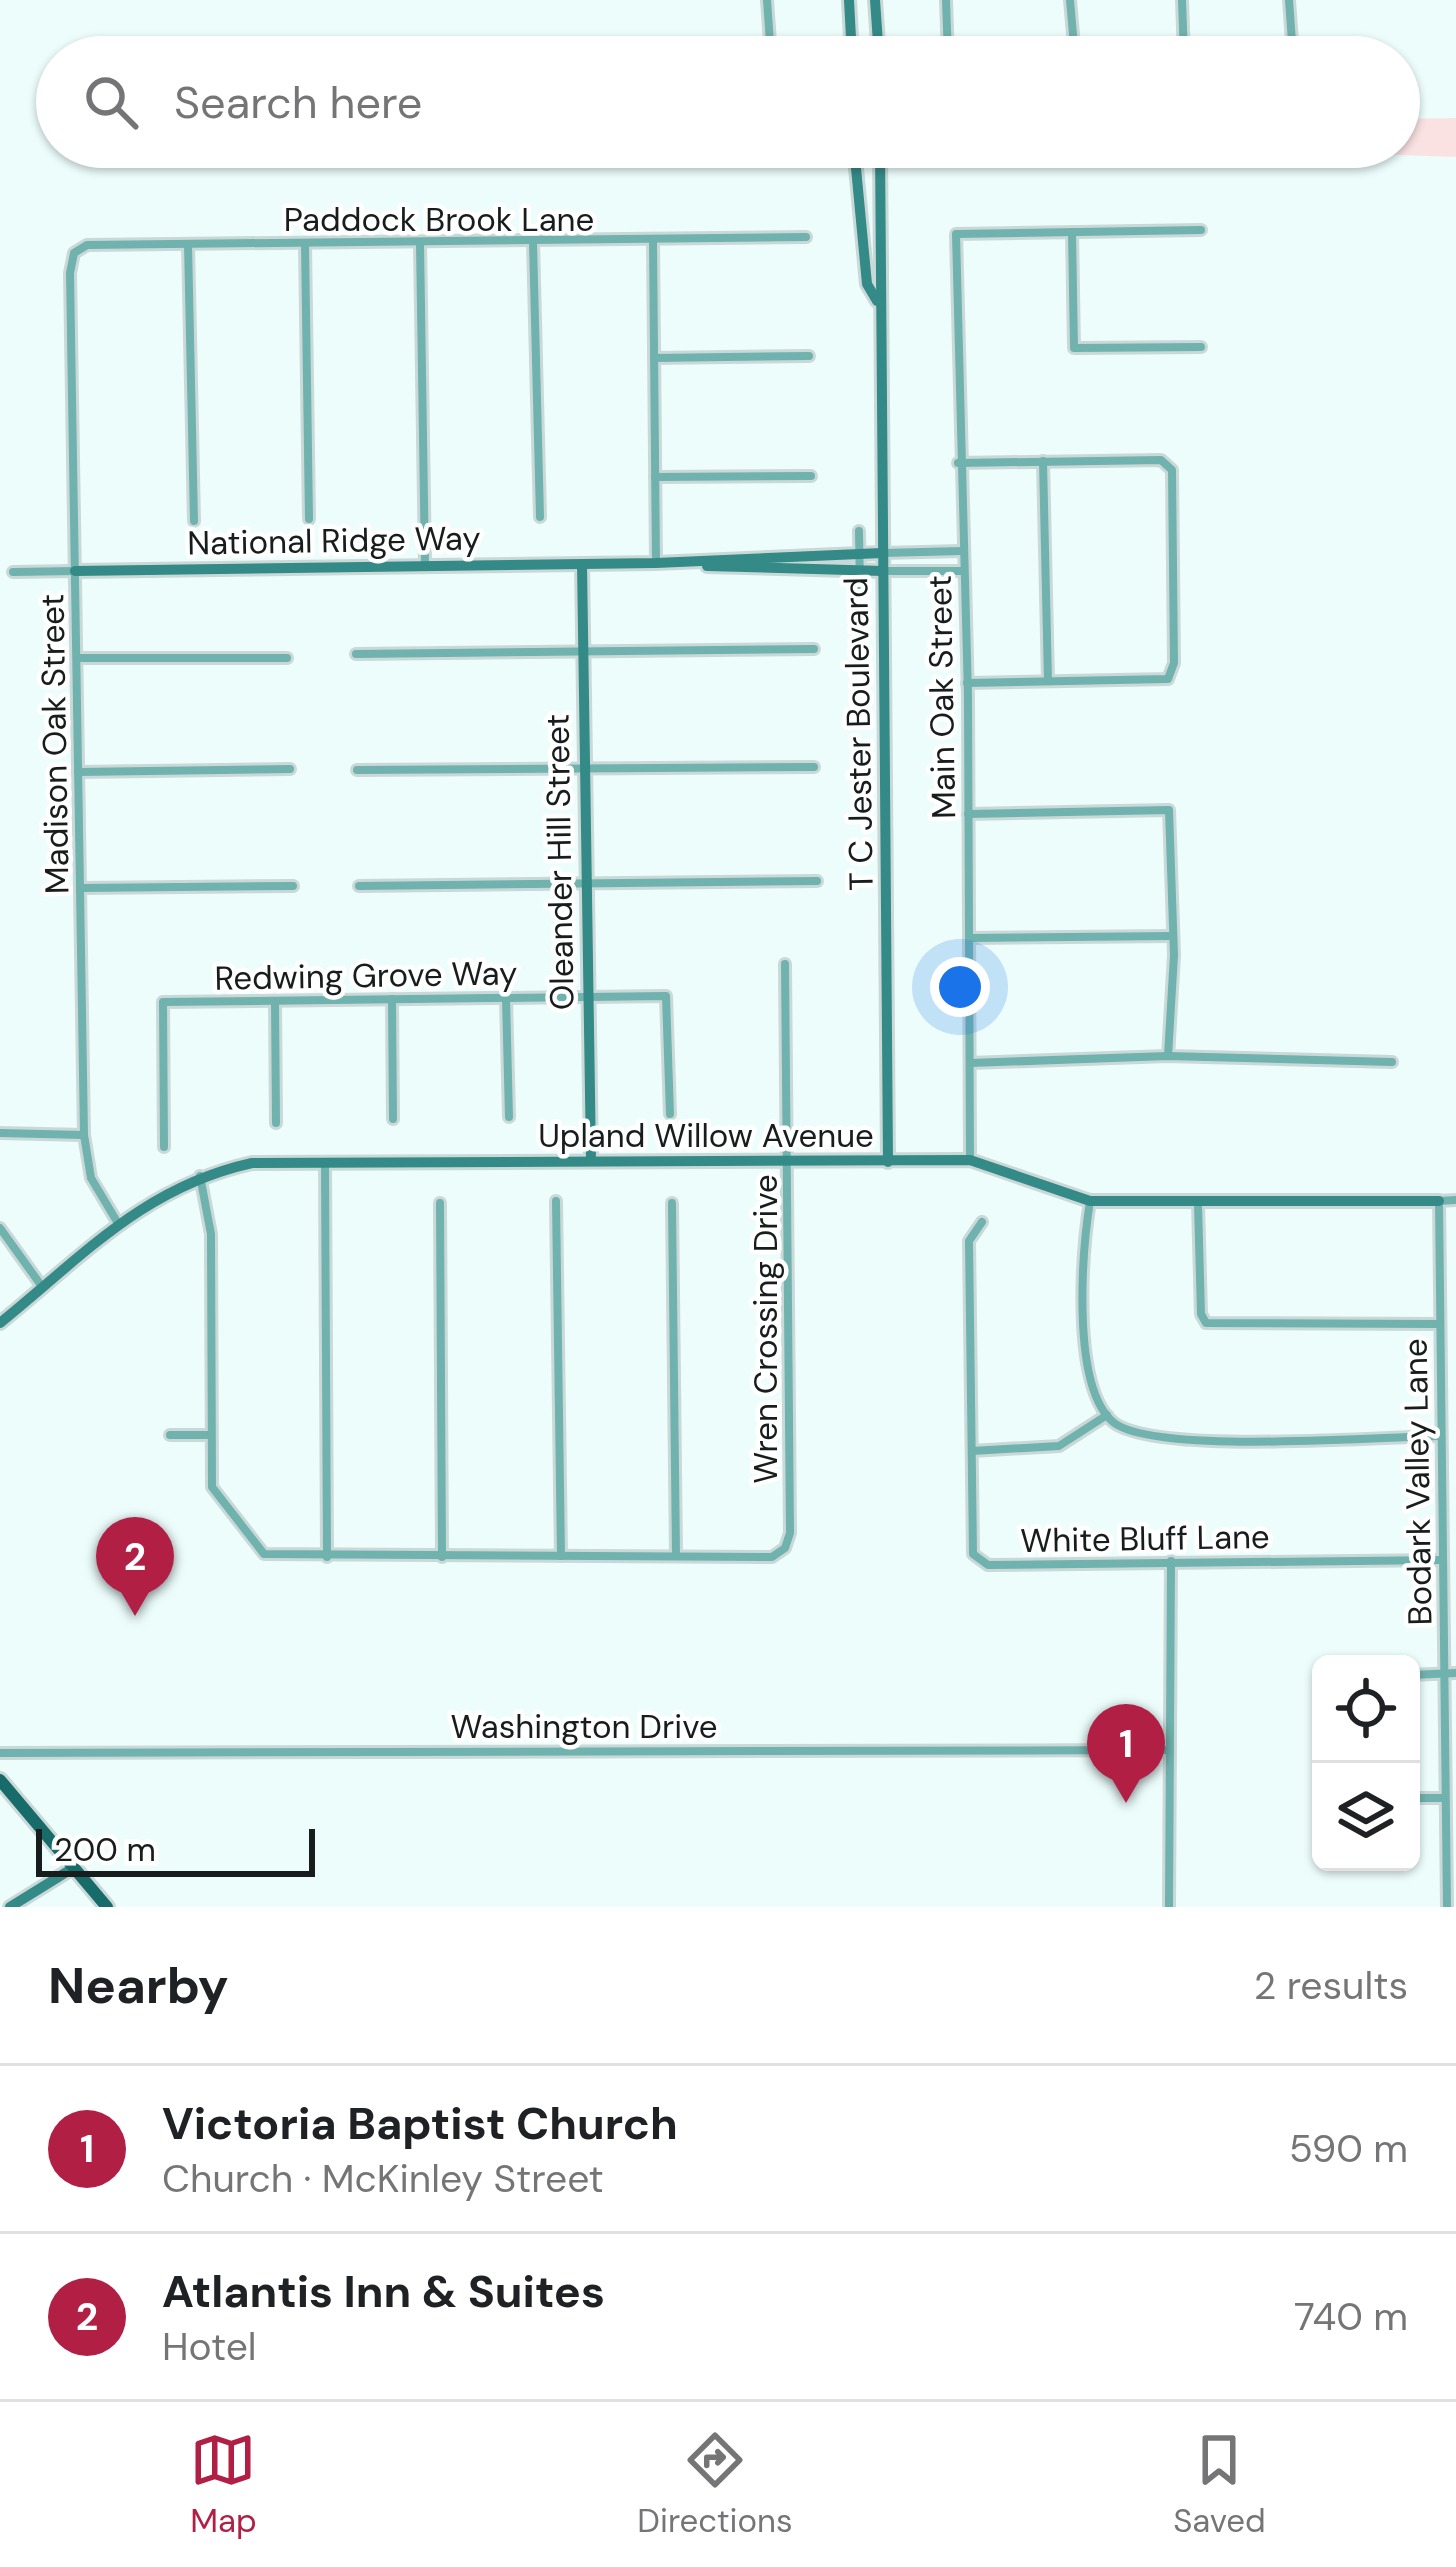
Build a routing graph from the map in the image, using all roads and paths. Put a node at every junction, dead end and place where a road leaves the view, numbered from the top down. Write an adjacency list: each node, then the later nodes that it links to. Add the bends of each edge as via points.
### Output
1 (767, 0): 8 (street)
2 (849, 0): 9 (street)
3 (875, 0): 10 (street)
4 (946, 0): 11 (street)
5 (1070, 0): 12 (street)
6 (1182, 0): 13 (street)
7 (1289, 0): 14 (street)
8 (770, 36)
9 (851, 36)
10 (878, 36)
11 (947, 36)
12 (1073, 36)
13 (1185, 36)
14 (1292, 36)
15 (856, 168): 26 (street, T C Jester Boulevard, via 867,284)
16 (880, 168): 26 (street, T C Jester Boulevard)
17 (1201, 230): 18 (street)
18 (1072, 232): 27 (street, via 1073,348); 31 (street, Main Oak Street, via 956,234)
19 (806, 237): 20 (street, Paddock Brook Lane)
20 (652, 241): 21 (street, Paddock Brook Lane); 29 (street)
21 (533, 242): 22 (street, Paddock Brook Lane); 34 (street)
22 (420, 243): 24 (street, Paddock Brook Lane); 43 (street)
23 (188, 244): 24 (street, Paddock Brook Lane); 25 (street, Paddock Brook Lane, via 88,245); 36 (street)
24 (305, 244): 35 (street)
25 (74, 253): 44 (street, Madison Oak Street)
26 (878, 304): 40 (street, T C Jester Boulevard)
27 (1201, 347)
28 (809, 356): 29 (street)
29 (654, 358): 33 (street)
30 (1043, 461): 31 (street); 55 (street); 55 (street, via 1168,463 1172,672 1160,681)
31 (958, 463): 38 (street, Main Oak Street)
32 (811, 476): 33 (street)
33 (655, 477): 41 (street)
34 (540, 517)
35 (309, 519)
36 (194, 521)
37 (859, 531): 39 (street, T C Jester Boulevard)
38 (962, 551): 40 (street, National Ridge Way); 47 (street, Main Oak Street)
39 (859, 554): 40 (street, National Ridge Way); 41 (street, National Ridge Way); 45 (street, T C Jester Boulevard)
40 (882, 554): 46 (street, T C Jester Boulevard)
41 (656, 563): 42 (street, National Ridge Way); 45 (street, National Ridge Way)
42 (582, 564): 43 (street, National Ridge Way); 51 (street, Oleander Hill Street)
43 (425, 565): 44 (street, National Ridge Way)
44 (75, 571): 48 (street, National Ridge Way); 53 (street, Madison Oak Street)
45 (859, 571): 46 (street, National Ridge Way); 49 (street, T C Jester Boulevard)
46 (883, 571): 47 (street, National Ridge Way); 88 (street, T C Jester Boulevard)
47 (962, 571): 56 (street, Main Oak Street)
48 (13, 572)
49 (860, 591)
50 (814, 649): 51 (street)
51 (584, 651): 52 (street); 58 (street, Oleander Hill Street)
52 (356, 654)
53 (76, 658): 54 (street); 61 (street, Madison Oak Street)
54 (287, 658)
55 (1048, 681): 56 (street)
56 (967, 683): 62 (street, Main Oak Street)
57 (814, 767): 58 (street)
58 (585, 768): 60 (street); 64 (street, Oleander Hill Street)
59 (290, 770): 61 (street)
60 (357, 770)
61 (78, 772): 67 (street, Madison Oak Street)
62 (968, 814): 68 (street, via 1168,810); 69 (street, Main Oak Street)
63 (817, 881): 64 (street)
64 (586, 882): 66 (street); 71 (street, Oleander Hill Street)
65 (293, 886): 67 (street)
66 (359, 886)
67 (80, 888): 83 (street, Madison Oak Street)
68 (1173, 936): 69 (street); 75 (street)
69 (969, 938): 77 (street, Main Oak Street)
70 (785, 964): 89 (street, Wren Crossing Drive)
71 (587, 997): 72 (street, Redwing Grove Way); 78 (street, Redwing Grove Way, via 666,996); 85 (street, Oleander Hill Street)
72 (506, 998): 73 (street, Redwing Grove Way); 79 (street)
73 (392, 999): 74 (street, Redwing Grove Way); 80 (street)
74 (274, 1001): 81 (street); 84 (street, Redwing Grove Way, via 163,1002)
75 (1168, 1056): 76 (street); 77 (street)
76 (1392, 1062)
77 (970, 1063): 86 (street, Main Oak Street)
78 (670, 1114)
79 (509, 1117)
80 (394, 1119)
81 (276, 1123)
82 (0, 1133): 83 (street)
83 (84, 1135): 99 (street, Madison Oak Street, via 91,1178)
84 (164, 1147)
85 (591, 1160): 87 (street, Upland Willow Avenue); 89 (street, Upland Willow Avenue)
86 (970, 1160): 88 (street, Upland Willow Avenue); 92 (street, Upland Willow Avenue)
87 (325, 1162): 90 (street, Upland Willow Avenue, via 252,1163); 112 (street)
88 (888, 1162): 89 (street, Upland Willow Avenue)
89 (788, 1163): 110 (street, Wren Crossing Drive, via 790,1533 772,1557)
90 (199, 1175): 99 (street, Upland Willow Avenue); 106 (street, via 211,1234)
91 (556, 1201): 109 (street)
92 (1090, 1201): 97 (street, Upland Willow Avenue); 104 (street, via 1088,1382)
93 (1439, 1201): 94 (street, Upland Willow Avenue); 97 (street, Upland Willow Avenue); 103 (street, Bodark Valley Lane)
94 (1456, 1201)
95 (440, 1204): 111 (street)
96 (672, 1204): 110 (street)
97 (1198, 1204): 103 (street, via 1206,1323)
98 (982, 1222): 108 (street, White Bluff Lane, via 969,1240)
99 (119, 1226): 101 (street, Upland Willow Avenue)
100 (0, 1228): 101 (street)
101 (43, 1288): 102 (street, Upland Willow Avenue)
102 (0, 1323)
103 (1439, 1324): 107 (street, Bodark Valley Lane)
104 (1107, 1415): 107 (street, via 1154,1438); 108 (street, via 1059,1446)
105 (170, 1435): 106 (street)
106 (210, 1436): 112 (street, via 212,1487 264,1554)
107 (1439, 1436): 113 (street, Bodark Valley Lane)
108 (971, 1451): 114 (street, White Bluff Lane, via 973,1554 988,1564)
109 (561, 1556): 110 (street); 111 (street)
110 (676, 1556)
111 (442, 1557): 112 (street)
112 (327, 1558)
113 (1442, 1560): 114 (street, White Bluff Lane); 115 (street, Bodark Valley Lane)
114 (1172, 1562): 118 (street)
115 (1443, 1673): 116 (street); 117 (street); 122 (street, Bodark Valley Lane)
116 (1456, 1673)
117 (1420, 1674)
118 (1168, 1750): 119 (street, Washington Drive); 126 (street)
119 (0, 1753)
120 (0, 1780): 123 (main road)
121 (1420, 1798): 122 (street)
122 (1445, 1798): 127 (street, Bodark Valley Lane)
123 (73, 1868): 124 (street); 125 (main road)
124 (10, 1907)
125 (107, 1907)
126 (1169, 1907)
127 (1447, 1907)

